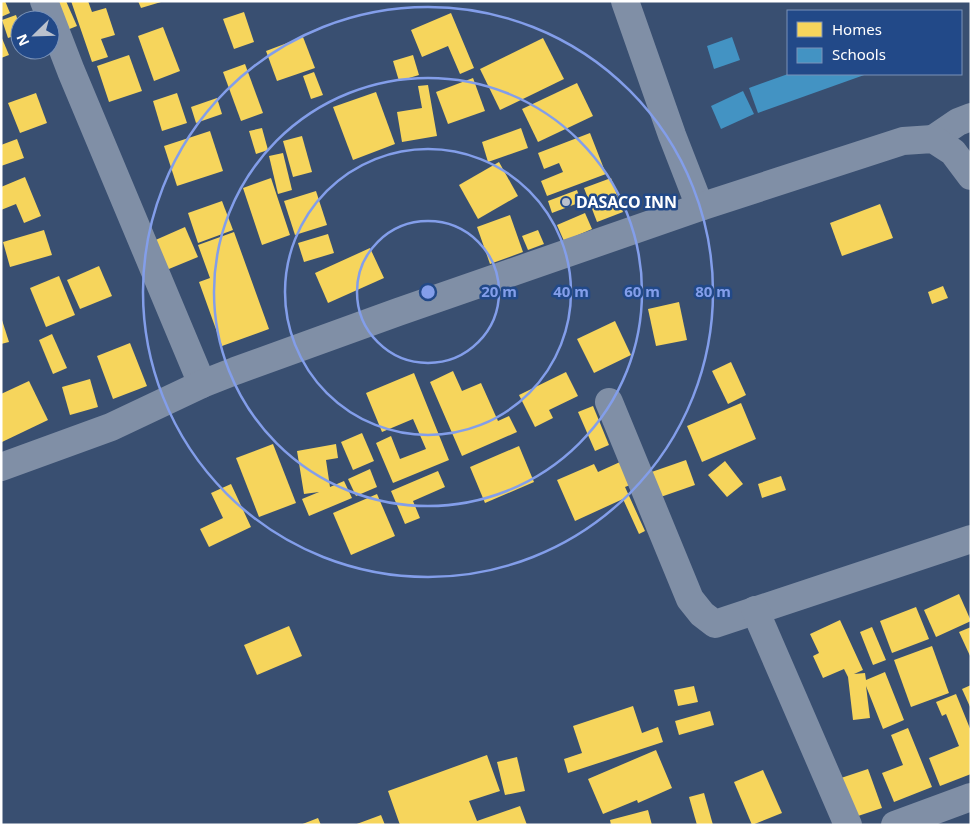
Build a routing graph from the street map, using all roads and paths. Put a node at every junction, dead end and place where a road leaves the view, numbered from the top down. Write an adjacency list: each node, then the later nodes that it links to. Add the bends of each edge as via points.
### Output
1 (44, 1): 7 (street)
2 (625, 1): 6 (street)
3 (971, 117): 4 (street)
4 (933, 139): 5 (street, via 953,152); 6 (street, via 903,141)
5 (971, 176)
6 (700, 207): 7 (street)
7 (202, 384): 9 (street, via 111,427)
8 (609, 402): 11 (street, via 690,599 715,624)
9 (1, 467)
10 (971, 539): 11 (street)
11 (755, 610): 13 (street)
12 (971, 797): 14 (street)
13 (848, 825)
14 (895, 825)

